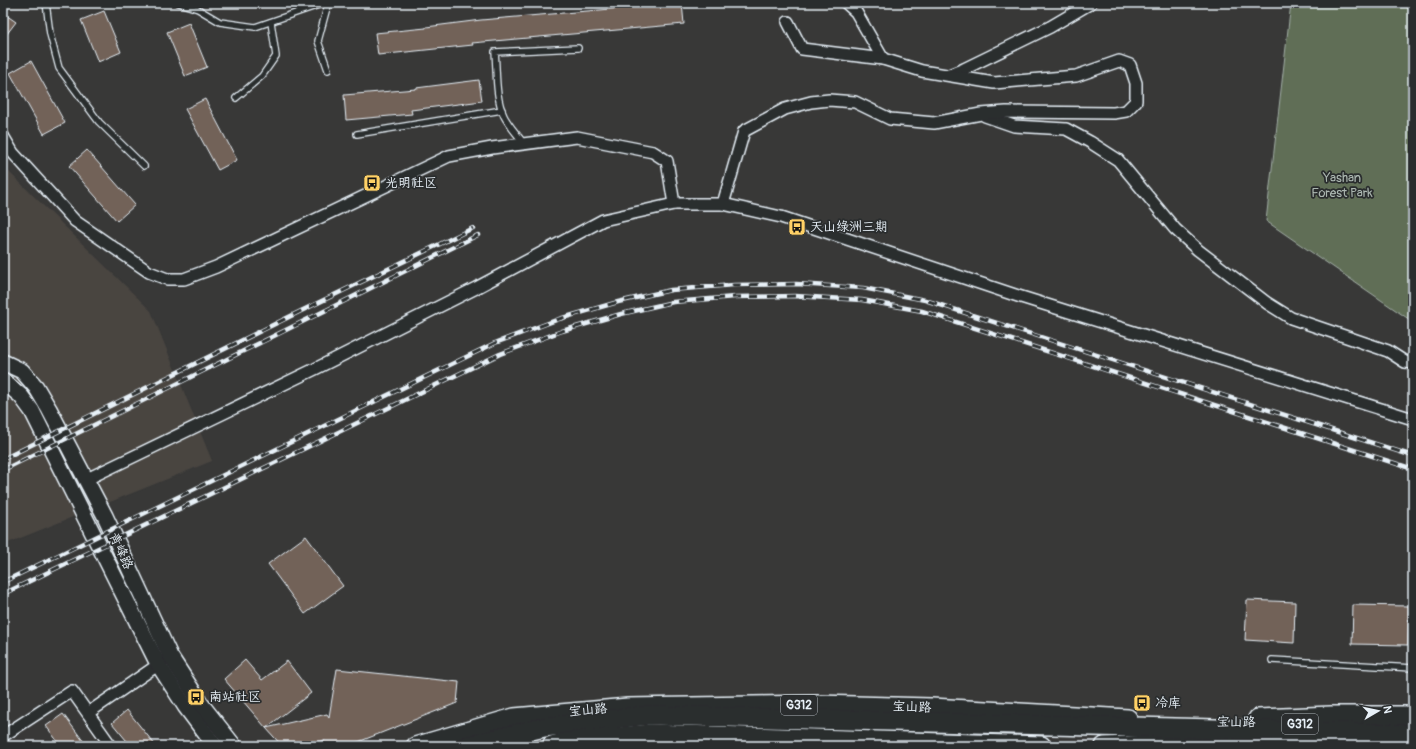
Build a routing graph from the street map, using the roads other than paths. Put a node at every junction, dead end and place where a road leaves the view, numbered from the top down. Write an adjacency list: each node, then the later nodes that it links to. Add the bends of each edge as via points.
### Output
1 (46, 3): 19 (lane, via 50,34 59,68 100,122)
2 (348, 3): 6 (lane)
3 (846, 3): 10 (street, via 856,12)
4 (1091, 3): 12 (street, via 1050,27)
5 (182, 4): 7 (lane, via 198,9 220,22 255,27)
6 (328, 4): 7 (lane); 11 (lane, via 318,41)
7 (271, 22): 13 (lane, via 276,56 262,76)
8 (788, 22): 10 (street, via 802,49)
9 (578, 48): 14 (lane, via 495,52 498,97)
10 (883, 59): 12 (street, via 922,71)
11 (328, 70)
12 (948, 75): 15 (street, via 994,83 1076,76 1119,61 1130,65 1136,83 1136,101 1126,111)
13 (236, 98)
14 (502, 110): 16 (lane); 18 (lane)
15 (981, 114): 21 (street, via 934,123 890,119 855,102 829,100 785,109 744,132); 23 (street, via 1014,126 1066,129 1090,142 1118,160 1175,229 1198,250 1268,303 1291,318 1388,351 1405,362)
16 (357, 134)
17 (3, 136): 18 (street, via 13,153 75,221 149,272 167,279 184,279 216,267 449,156)
18 (524, 144): 20 (street, via 577,137 653,152 667,161)
19 (144, 166)
20 (674, 204): 21 (street); 26 (street, via 602,220 316,370)
21 (723, 204): 25 (street, via 781,216 1018,296)
22 (3, 362): 26 (main road, 青峰路, via 22,372 36,387)
23 (1413, 363)
24 (3, 381): 27 (main road, 青峰路, via 21,396 32,411)
25 (1413, 419)
26 (85, 480): 27 (main road, 青峰路, via 105,516)
27 (164, 660): 30 (street); 39 (main road, 青峰路, via 185,706); 40 (main road, 青峰路)
28 (1272, 660): 29 (lane)
29 (1413, 668)
30 (88, 713): 35 (street, via 72,691); 38 (street)
31 (1413, 716): 32 (highway, via 1331,716)
32 (1187, 722): 33 (main road, 宝山路 / G312); 41 (main road, 宝山路 / G312, via 931,707 817,704 628,707 514,717)
33 (1413, 726)
34 (1413, 734): 42 (highway, via 649,716 544,727)
35 (3, 736)
36 (560, 744): 43 (highway, via 650,734)
37 (1413, 744): 44 (main road, 宝山路 / G312, via 1171,743)
38 (111, 746)
39 (215, 746)
40 (234, 746)
41 (416, 746)
42 (466, 746)
43 (1041, 746)
44 (1104, 746)

